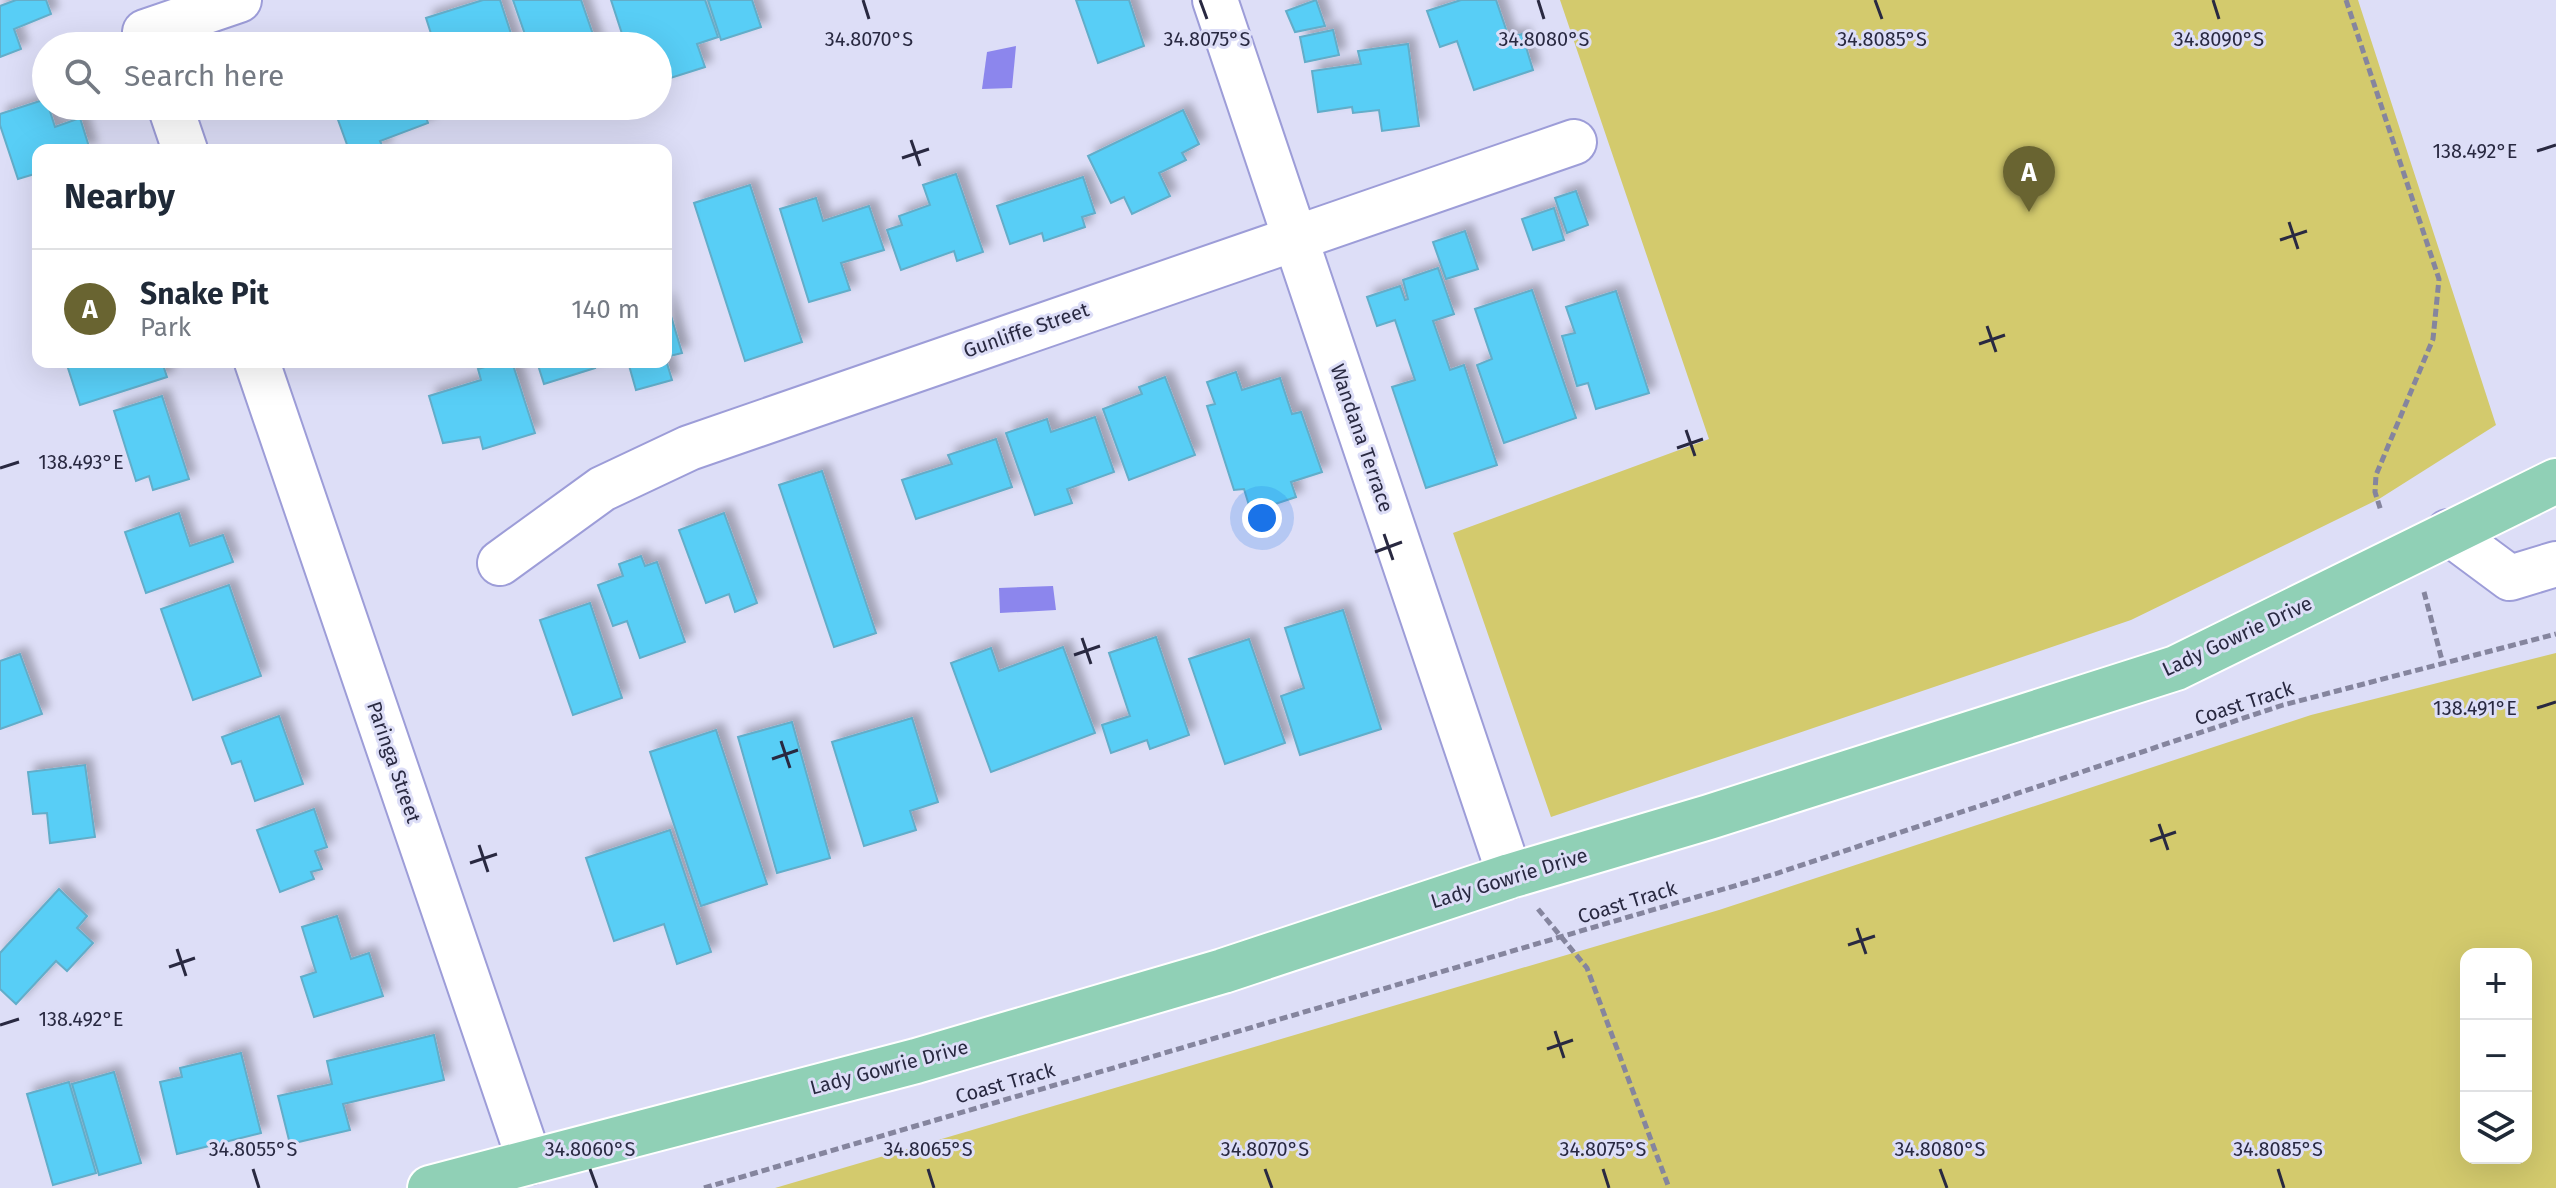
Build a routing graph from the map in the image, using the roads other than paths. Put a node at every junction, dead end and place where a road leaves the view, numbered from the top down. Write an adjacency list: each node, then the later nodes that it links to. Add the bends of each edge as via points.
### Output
1 (239, 0): 3 (street)
2 (1215, 0): 7 (street, Wandana Terrace)
3 (143, 26)
4 (175, 120): 6 (street)
5 (1574, 142): 7 (street, Gunliffe Street)
6 (183, 144)
7 (1295, 238): 11 (street, Gunliffe Street, via 689,448 602,489); 13 (street, Wandana Terrace)
8 (259, 368): 14 (street, Paringa Street)
9 (2556, 481): 10 (main road, Lady Gowrie Drive)
10 (2448, 532): 12 (street, via 2510,578); 13 (main road, Lady Gowrie Drive, via 2176,668)
11 (500, 563)
12 (2556, 564)
13 (1510, 876): 14 (main road, Lady Gowrie Drive, via 1223,971 916,1061)
14 (530, 1162): 15 (main road, Lady Gowrie Drive)
15 (430, 1188)

